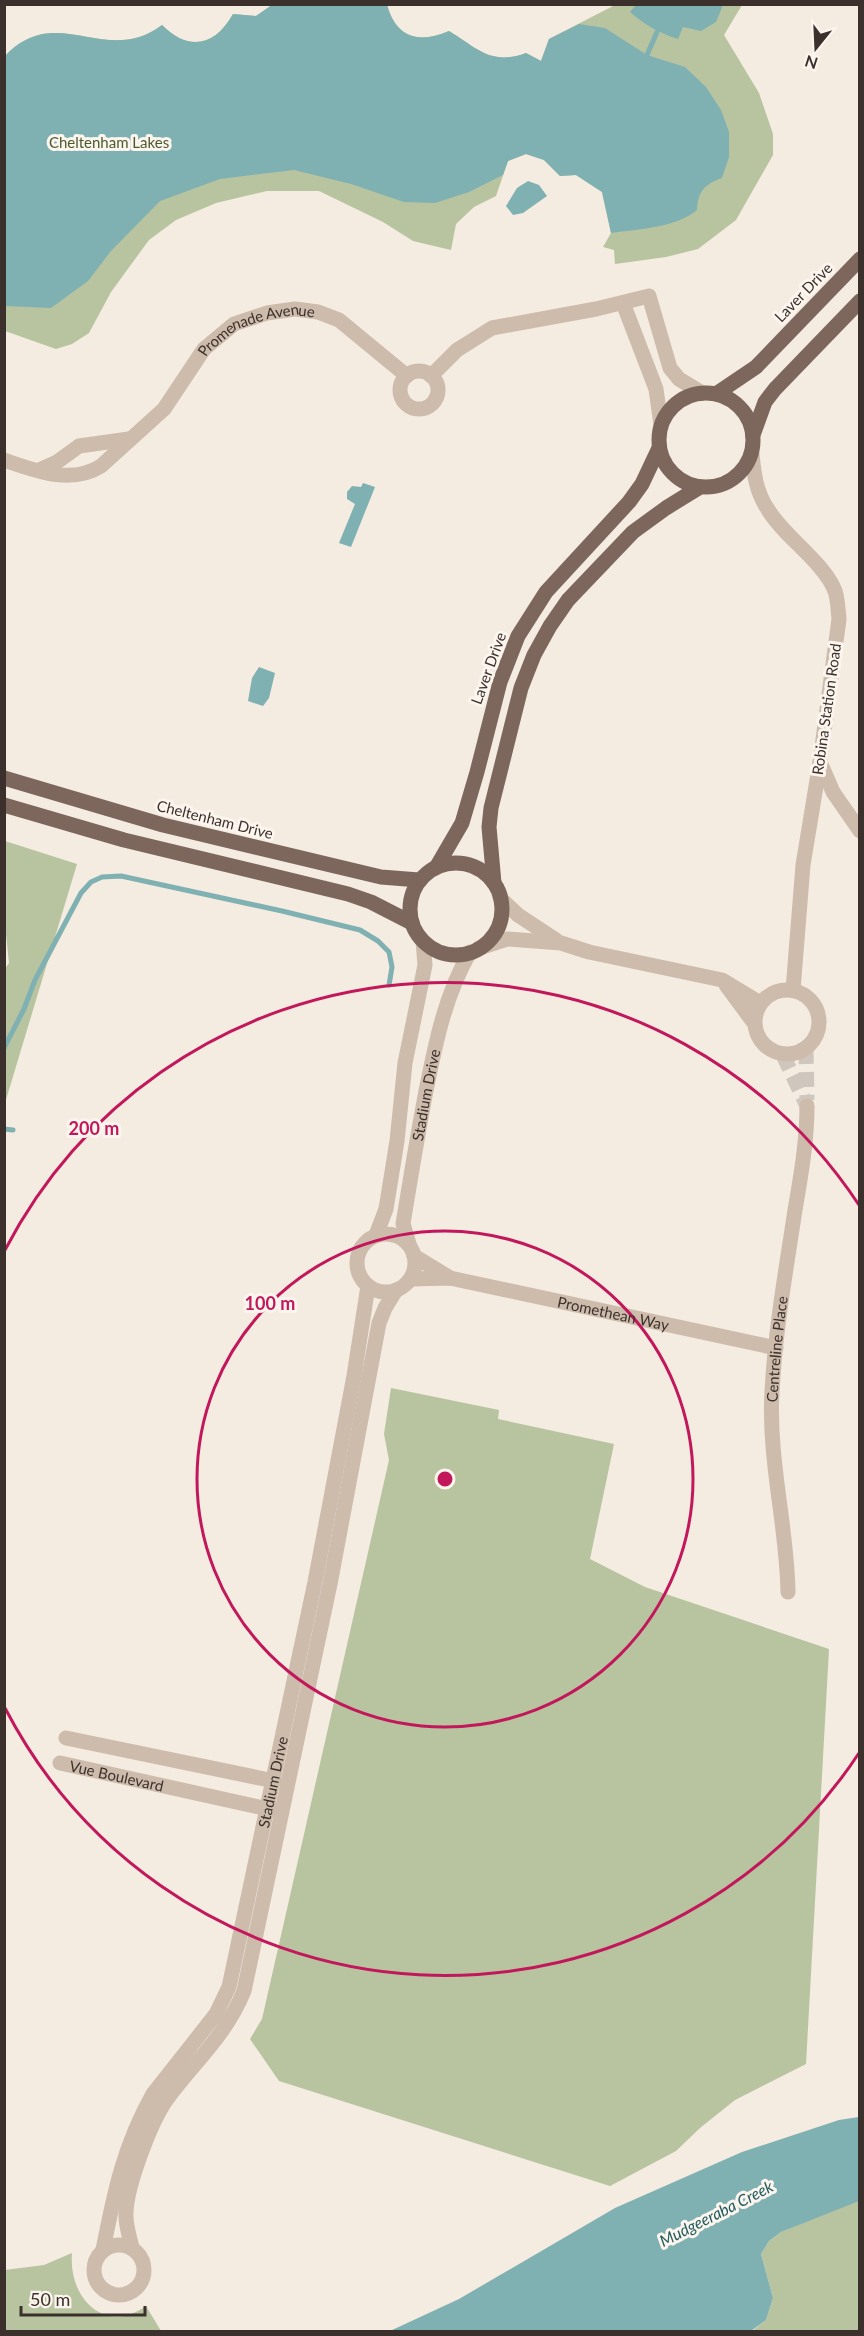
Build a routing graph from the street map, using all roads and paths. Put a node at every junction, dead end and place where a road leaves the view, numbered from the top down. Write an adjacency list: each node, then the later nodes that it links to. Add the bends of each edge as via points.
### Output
1 (860, 259): 6 (main road, Laver Drive, via 756,367)
2 (860, 301): 8 (main road, via 775,389 765,402)
3 (623, 303): 5 (street, via 492,328 457,350); 6 (street, via 649,296 669,368 679,379); 7 (street, via 656,389)
4 (407, 376): 5 (street, via 422,371); 5 (street, via 400,393 406,404 417,408 428,406 436,398 437,386); 9 (street, Promenade Avenue, via 339,320 295,309 267,313 234,324 204,349 164,409)
5 (431, 376)
6 (709, 393): 7 (main road, via 692,395 672,406); 8 (main road, via 730,399 741,408)
7 (661, 425): 10 (main road)
8 (753, 435): 11 (main road)
9 (129, 439): 13 (street, via 79,446); 13 (street, Promenade Avenue, via 90,473 64,476)
10 (659, 448): 14 (main road, via 673,474); 21 (main road, Laver Drive, via 629,502 546,592 518,636 500,682 462,823)
11 (752, 454): 14 (main road, via 740,474 728,482); 15 (street, Robina Station Road, via 755,480 767,510 825,574 836,593 839,619)
12 (4, 459): 13 (street, Promenade Avenue)
13 (39, 470)
14 (700, 487): 23 (main road, via 633,532 568,600 534,655 518,697 491,808)
15 (819, 762): 17 (street); 30 (street, Robina Station Road, via 802,865)
16 (4, 778): 22 (main road, Cheltenham Drive, via 173,828 381,877)
17 (838, 802): 19 (street); 20 (street)
18 (4, 805): 25 (main road, via 124,840 348,894)
19 (860, 811)
20 (860, 831)
21 (437, 866): 22 (main road); 23 (main road, via 473,866)
22 (419, 880): 25 (main road, via 412,893)
23 (494, 883): 24 (main road)
24 (500, 898): 27 (street); 28 (main road, via 498,926 490,939)
25 (412, 923): 26 (main road)
26 (423, 941): 28 (main road, via 445,953); 34 (street, Stadium Drive, via 424,974 405,1063 396,1151 386,1209)
27 (561, 943): 28 (street, via 507,939); 29 (street)
28 (475, 950): 35 (street, Stadium Drive, via 449,996 430,1071 403,1224)
29 (722, 980): 31 (street); 32 (street)
30 (793, 990): 31 (street, via 773,993); 32 (street, via 814,1004 820,1020 815,1039 806,1049 795,1054 770,1050 759,1040)
31 (760, 1003): 32 (street)
32 (754, 1023)
33 (807, 1106): 40 (street, Centreline Place, via 807,1136)
34 (376, 1235): 35 (street, via 394,1234); 38 (street, via 361,1247 356,1262 361,1279)
35 (412, 1250): 36 (street); 37 (street, via 415,1264)
36 (450, 1278): 37 (street); 40 (street, Promethean Way)
37 (411, 1279): 39 (street)
38 (368, 1286): 39 (street, via 386,1292); 45 (street, Stadium Drive, via 339,1459)
39 (396, 1290): 47 (street, Stadium Drive, via 379,1323 330,1584)
40 (776, 1348): 41 (street, Centreline Place, via 773,1439)
41 (788, 1593)
42 (66, 1738): 43 (street, Vue Boulevard)
43 (177, 1761): 45 (street, Vue Boulevard); 46 (street, Vue Boulevard)
44 (60, 1763): 46 (street, Vue Boulevard)
45 (274, 1781): 47 (street, Stadium Drive)
46 (173, 1788): 47 (street, Vue Boulevard)
47 (275, 1811): 48 (street, Stadium Drive, via 244,1990 216,2041 166,2100 136,2166 126,2217); 49 (street, Stadium Drive, via 229,1987 216,2014 147,2104 122,2162)
48 (132, 2248): 49 (street, via 117,2245); 49 (street, via 142,2260 143,2276 134,2289 120,2294 105,2290 96,2278 95,2263)
49 (103, 2250)

